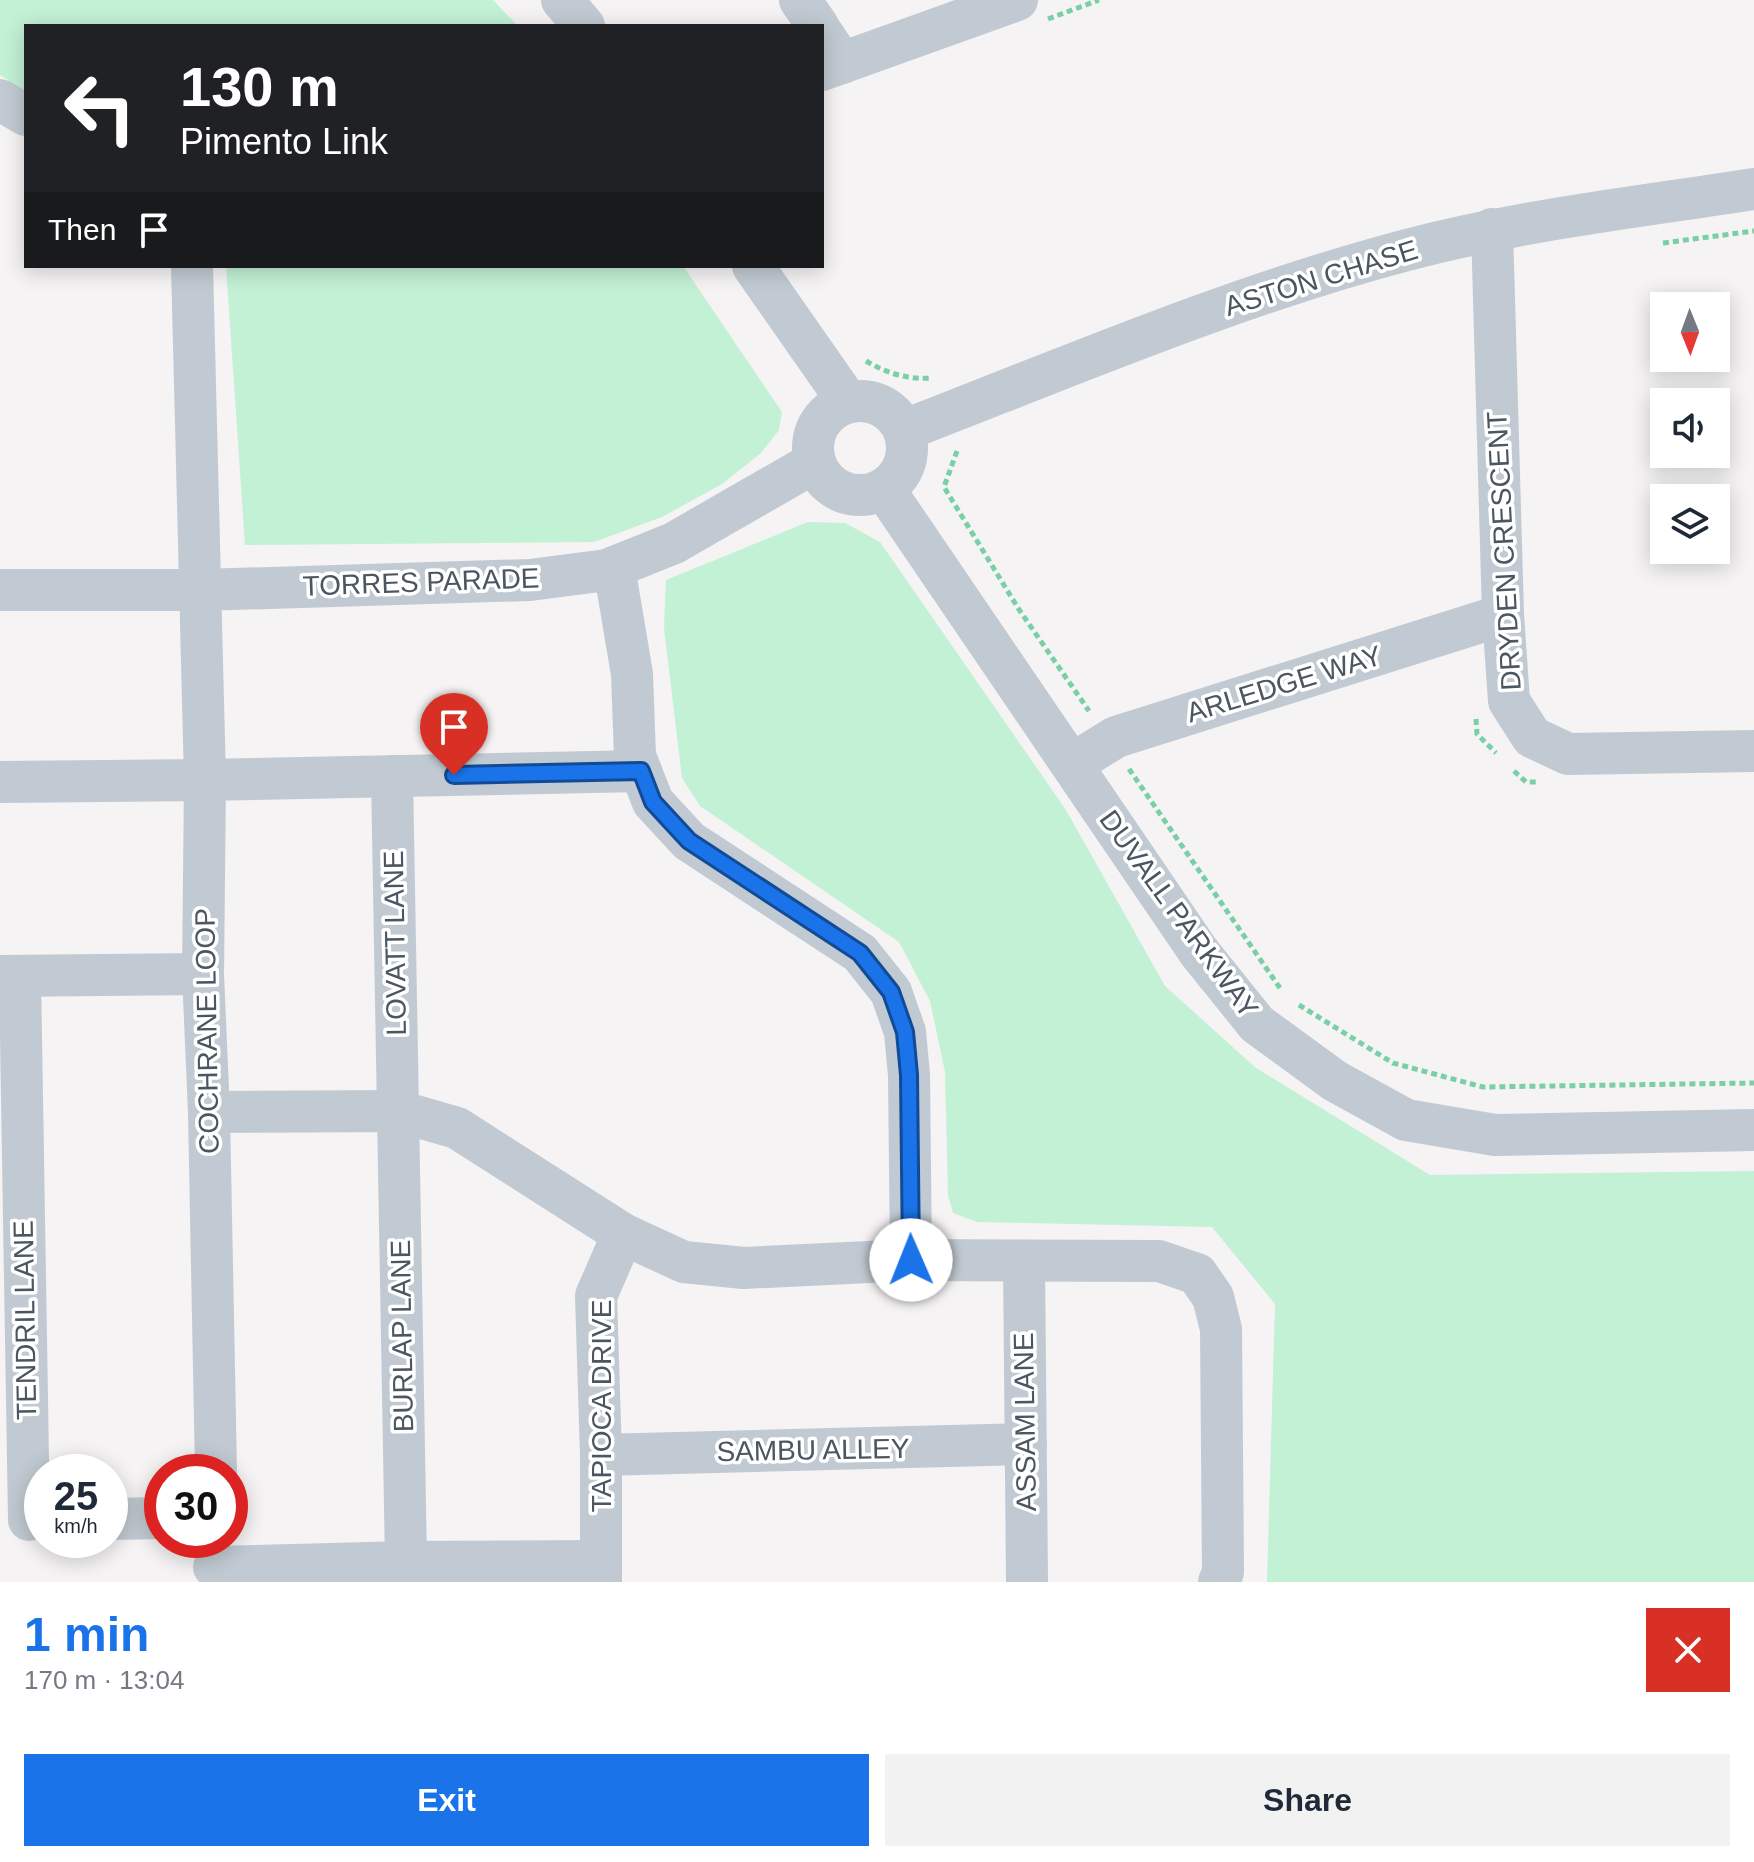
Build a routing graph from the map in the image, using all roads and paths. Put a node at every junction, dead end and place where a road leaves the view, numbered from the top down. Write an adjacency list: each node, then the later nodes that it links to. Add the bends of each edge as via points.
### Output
1 (562, 0): 4 (street)
2 (800, 0): 5 (street)
3 (1017, 0): 6 (street)
4 (582, 24)
5 (817, 24)
6 (829, 55)
7 (0, 100): 8 (street)
8 (24, 114)
9 (1754, 189): 10 (street, ASTON CHASE)
10 (1492, 229): 14 (street, ASTON CHASE, via 1340,269 1225,308); 20 (street, DRYDEN CRESCENT)
11 (192, 268): 19 (street, COCHRANE LOOP)
12 (754, 268): 13 (street)
13 (848, 402): 14 (street, via 875,402 893,413); 15 (street, via 834,407 815,432)
14 (905, 430): 16 (street, via 906,463)
15 (815, 462): 16 (street, via 827,482 845,493); 17 (street, TORRES PARADE, via 674,543)
16 (884, 489): 22 (street, DUVALL PARKWAY)
17 (614, 567): 19 (street, TORRES PARADE, via 530,580); 23 (street)
18 (0, 590): 19 (street, TORRES PARADE)
19 (201, 590): 25 (street, COCHRANE LOOP)
20 (1503, 615): 21 (street, DRYDEN CRESCENT, via 1509,701 1532,737 1568,754); 22 (street, ARLEDGE WAY, via 1116,737)
21 (1754, 751)
22 (1072, 764): 31 (street, DUVALL PARKWAY, via 1199,952 1257,1024 1335,1081 1406,1120 1495,1135)
23 (641, 771): 24 (street); 33 (street, via 653,802 689,841 860,953 891,992 905,1032 909,1075)
24 (392, 776): 25 (street); 29 (street, LOVATT LANE)
25 (205, 780): 26 (street); 27 (street, COCHRANE LOOP)
26 (0, 782)
27 (203, 974): 28 (street); 30 (street, COCHRANE LOOP)
28 (10, 976): 38 (street, TENDRIL LANE)
29 (398, 1111): 30 (street); 32 (street, via 457,1128); 39 (street, BURLAP LANE)
30 (209, 1112): 36 (street, COCHRANE LOOP)
31 (1754, 1130)
32 (623, 1234): 33 (street, via 684,1262 744,1268); 37 (street, TAPIOCA DRIVE, via 596,1296)
33 (911, 1260): 34 (street)
34 (1024, 1261): 35 (street, ASSAM LANE); 43 (street, via 1159,1261 1197,1274 1213,1297 1221,1329)
35 (1026, 1444): 37 (street, SAMBU ALLEY); 42 (street, ASSAM LANE)
36 (216, 1454)
37 (601, 1455): 41 (street, TAPIOCA DRIVE)
38 (24, 1520)
39 (406, 1562): 40 (street); 41 (street)
40 (215, 1563)
41 (601, 1571)
42 (1027, 1582)
43 (1219, 1582)

